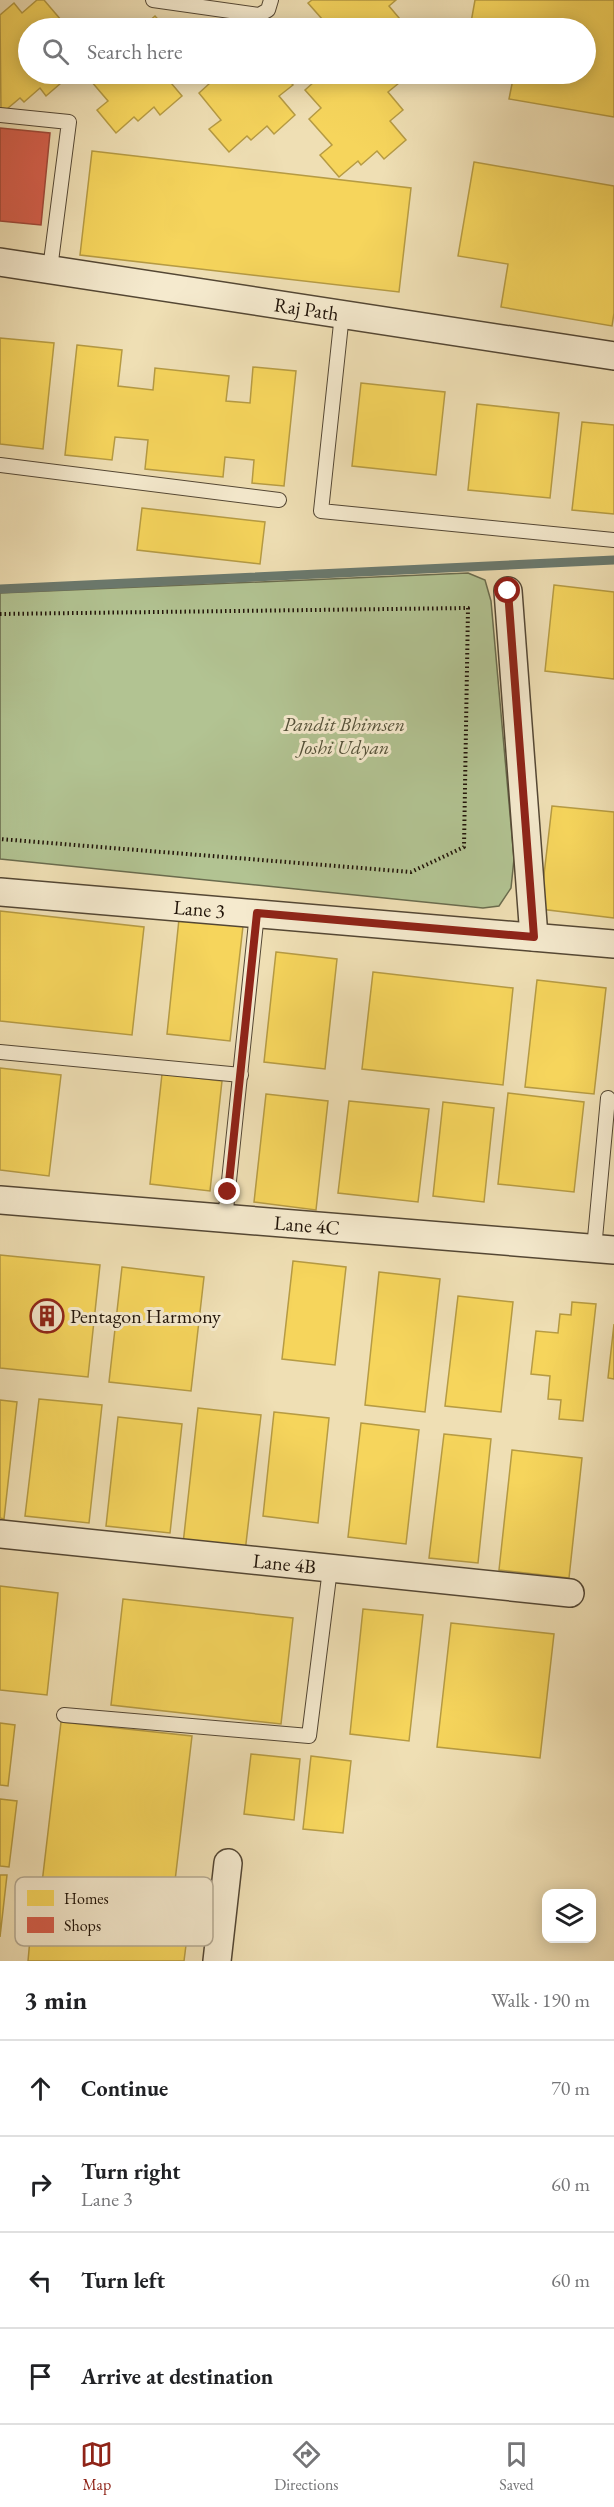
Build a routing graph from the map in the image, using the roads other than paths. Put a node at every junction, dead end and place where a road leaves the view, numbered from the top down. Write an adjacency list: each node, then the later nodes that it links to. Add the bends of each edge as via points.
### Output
1 (153, 0): 2 (lane, via 259,15 268,10)
2 (271, 0)
3 (0, 115): 5 (lane, via 69,122)
4 (0, 262): 5 (street, Raj Path)
5 (50, 269): 6 (street, Raj Path)
6 (342, 314): 7 (street, Raj Path); 10 (lane, via 321,511)
7 (614, 356)
8 (0, 465): 9 (lane)
9 (279, 500)
10 (614, 540)
11 (508, 591): 14 (street)
12 (0, 892): 13 (street, Lane 3)
13 (257, 913): 14 (street, Lane 3); 17 (lane)
14 (534, 937): 15 (street, Lane 3)
15 (614, 944)
16 (0, 1052): 17 (lane)
17 (241, 1075): 20 (lane)
18 (608, 1098): 21 (lane)
19 (0, 1200): 20 (street, Lane 4C)
20 (225, 1219): 21 (street, Lane 4C)
21 (604, 1250)
22 (0, 1534): 23 (street, Lane 4B)
23 (330, 1569): 24 (street, Lane 4B); 25 (lane, via 309,1736)
24 (570, 1593)
25 (64, 1715)
26 (228, 1863): 27 (street)
27 (217, 1961)

